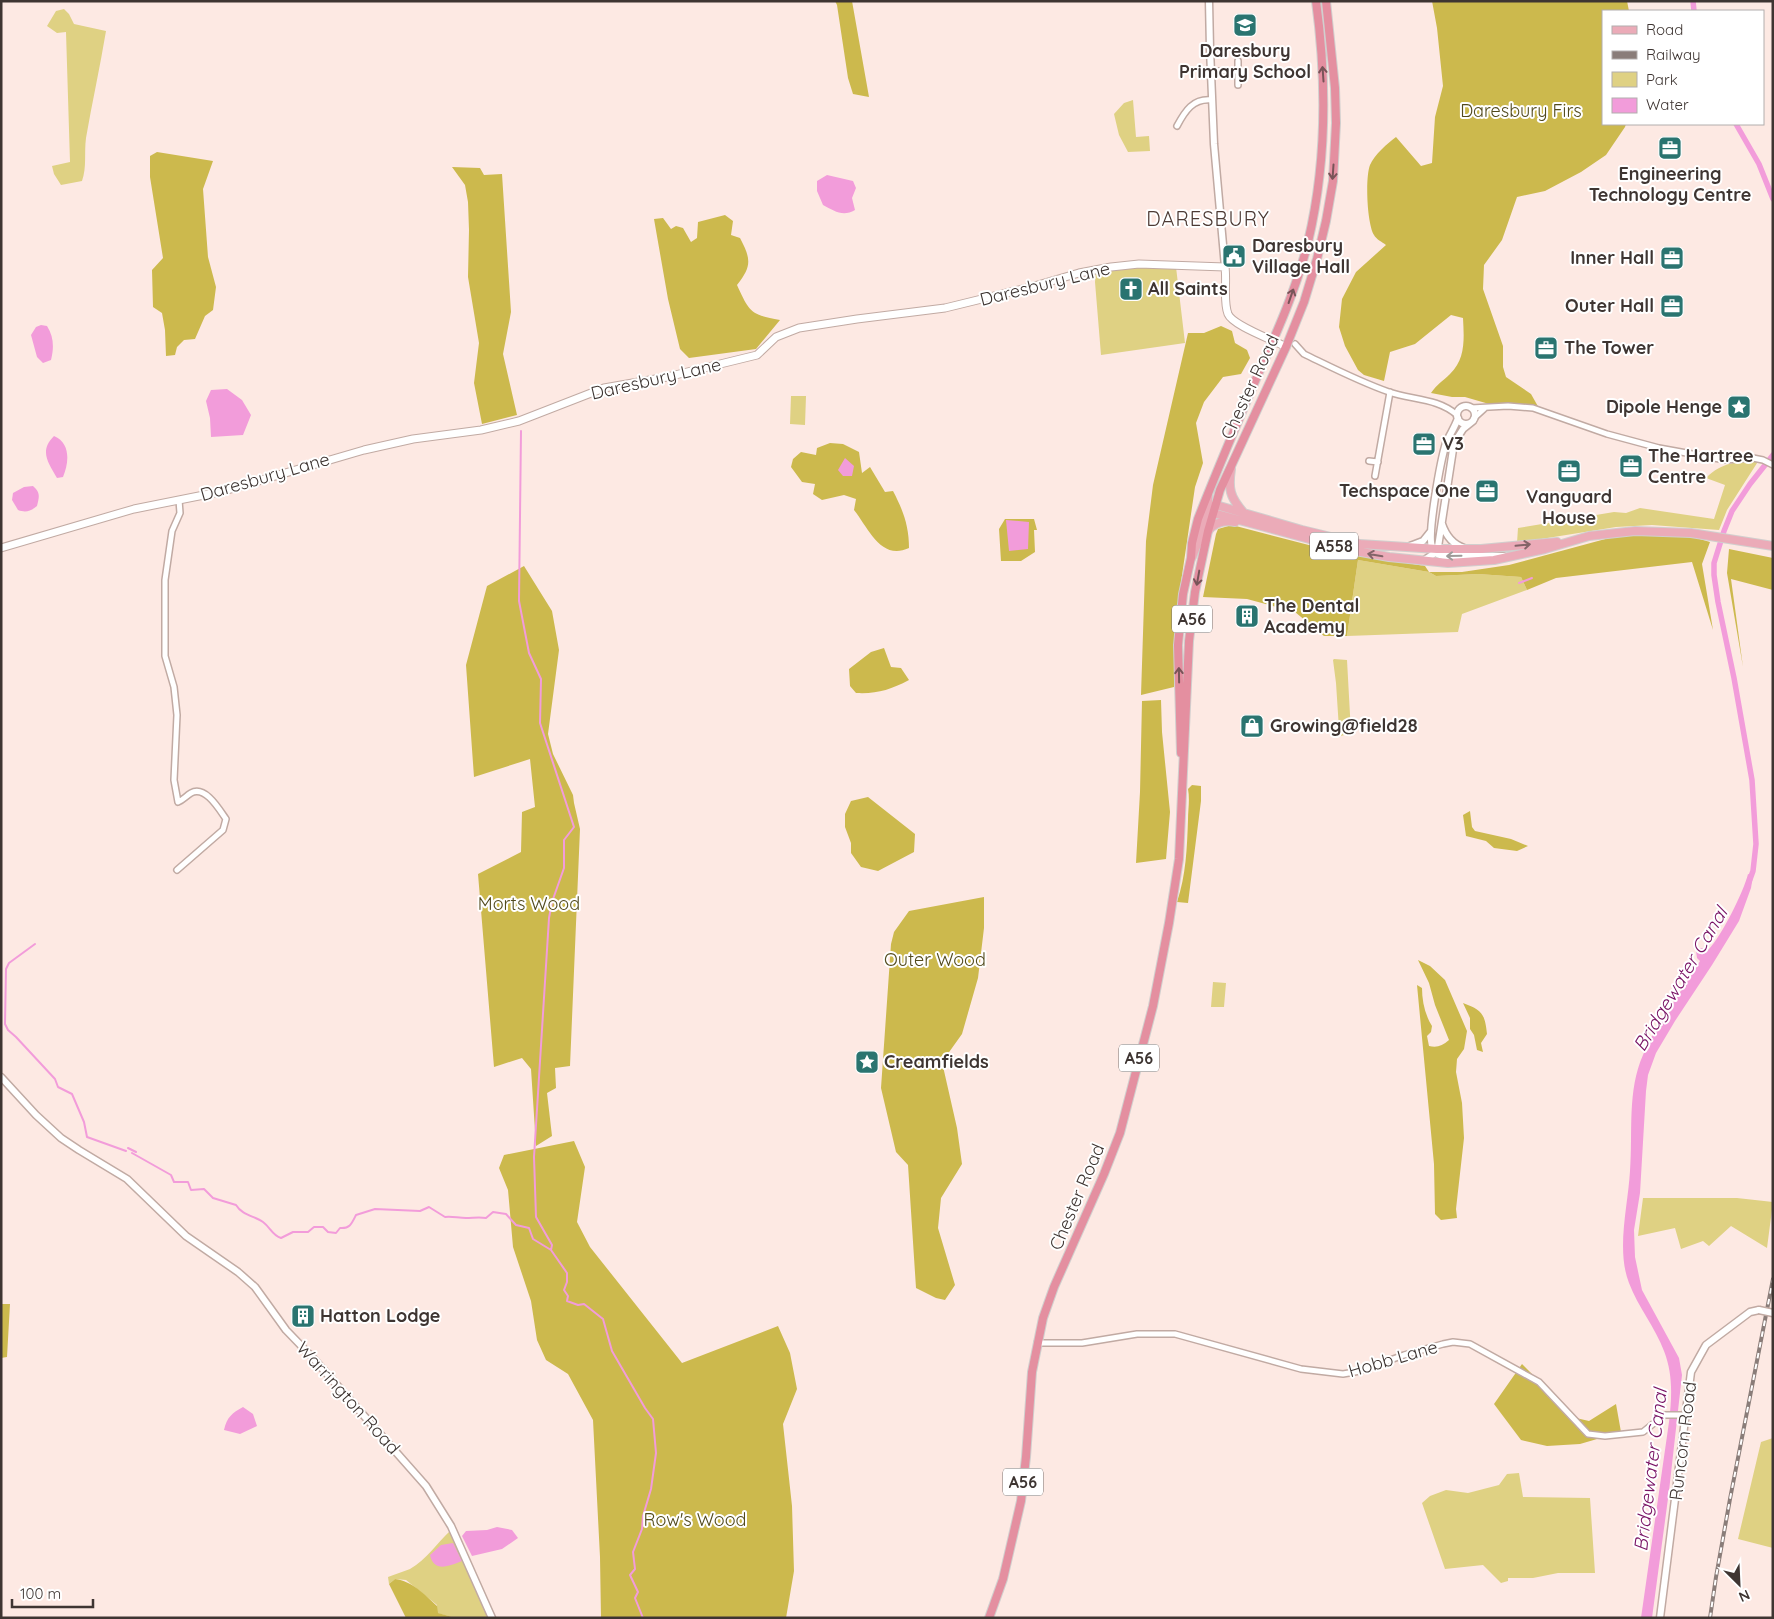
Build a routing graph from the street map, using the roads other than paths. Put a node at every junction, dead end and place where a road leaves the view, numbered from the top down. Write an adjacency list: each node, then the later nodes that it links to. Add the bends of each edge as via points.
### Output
1 (1209, 1): 5 (street)
2 (1316, 1): 11 (highway, Chester Road / A56, one-way to 2, via 1308,242 1320,175 1324,89)
3 (1326, 1): 13 (highway, Chester Road / A56, one-way to 13, via 1335,88 1333,181 1318,260)
4 (1238, 61): 6 (street)
5 (1210, 71): 6 (street); 8 (street)
6 (1238, 71): 7 (street)
7 (1238, 85)
8 (1212, 100): 9 (street, via 1201,100 1188,107); 10 (street, via 1216,182)
9 (1178, 126)
10 (1226, 267): 11 (main road, via 1229,316 1236,323); 25 (main road, Daresbury Lane, via 1140,264 1110,267 945,308 799,328 776,337 757,355 667,377 604,388 519,421 364,450 242,486)
11 (1274, 341): 13 (main road); 24 (highway, Chester Road / A56)
12 (1295, 344): 14 (street, via 1304,354)
13 (1286, 347): 21 (highway, Chester Road / A56)
14 (1390, 392): 17 (street, via 1426,400); 20 (street)
15 (1471, 408): 16 (street); 17 (street, via 1465,407); 18 (street)
16 (1486, 408): 18 (street); 22 (street, via 1533,408 1659,448 1725,460 1753,458)
17 (1458, 414): 18 (street, via 1465,424); 30 (street, via 1446,444 1438,478)
18 (1474, 419): 29 (street, via 1454,443)
19 (1369, 461): 20 (street)
20 (1378, 462): 23 (street)
21 (1232, 463): 26 (highway, Chester Road / A56); 27 (main road, via 1229,487)
22 (1773, 465)
23 (1375, 476)
24 (1208, 493): 26 (main road, A56); 39 (highway, Chester Road / A56, via 1192,543)
25 (179, 500): 35 (main road, Daresbury Lane, via 134,508); 42 (street, via 180,513 172,531 165,580 165,656 174,687 177,715 174,780 178,802 198,791 205,794 226,819 223,830)
26 (1213, 509): 27 (main road, A558); 28 (main road, A558); 31 (highway, Chester Road / A56); 39 (main road, A56, via 1206,512)
27 (1243, 512): 34 (main road, A558, via 1340,540)
28 (1247, 522): 31 (main road, A558, via 1221,522); 40 (main road, A558, one-way to 28, via 1350,550)
29 (1441, 523): 36 (street, via 1454,543); 37 (street)
30 (1432, 527): 34 (street, via 1423,541); 37 (street)
31 (1208, 531): 41 (highway, Chester Road / A56, one-way to 41, via 1189,641)
32 (1566, 542): 33 (main road, A558, via 1588,536 1636,531 1672,531); 36 (main road, A558, one-way to 32); 38 (main road, A558)
33 (1773, 546)
34 (1404, 547): 37 (main road, A558)
35 (1, 548)
36 (1467, 549): 37 (main road, A558)
37 (1435, 551): 38 (street, one-way to 37, via 1443,556); 40 (street)
38 (1514, 557): 40 (main road, A558, via 1448,564)
39 (1192, 558): 41 (highway, Chester Road / A56, one-way to 39, via 1178,646)
40 (1424, 561)
41 (1183, 785): 45 (highway, Chester Road / A56, via 1179,859 1169,923 1153,1006 1122,1127 1054,1287)
42 (177, 870)
43 (1, 1077): 47 (street, Warrington Road, via 62,1138 127,1179 186,1236 255,1287 286,1330 426,1486 451,1526)
44 (1773, 1313): 46 (street, Runcorn Road, bridge, via 1750,1312 1706,1344 1691,1372)
45 (1037, 1343): 46 (street, Hobb Lane, via 1082,1343 1137,1334 1175,1334 1301,1369 1343,1374 1453,1342 1470,1344 1539,1382 1588,1434 1605,1436 1643,1432 1660,1417); 48 (highway, Chester Road / A56, via 1021,1501 1003,1579)
46 (1683, 1415): 49 (street, Runcorn Road)
47 (492, 1618)
48 (989, 1618)
49 (1660, 1618)

